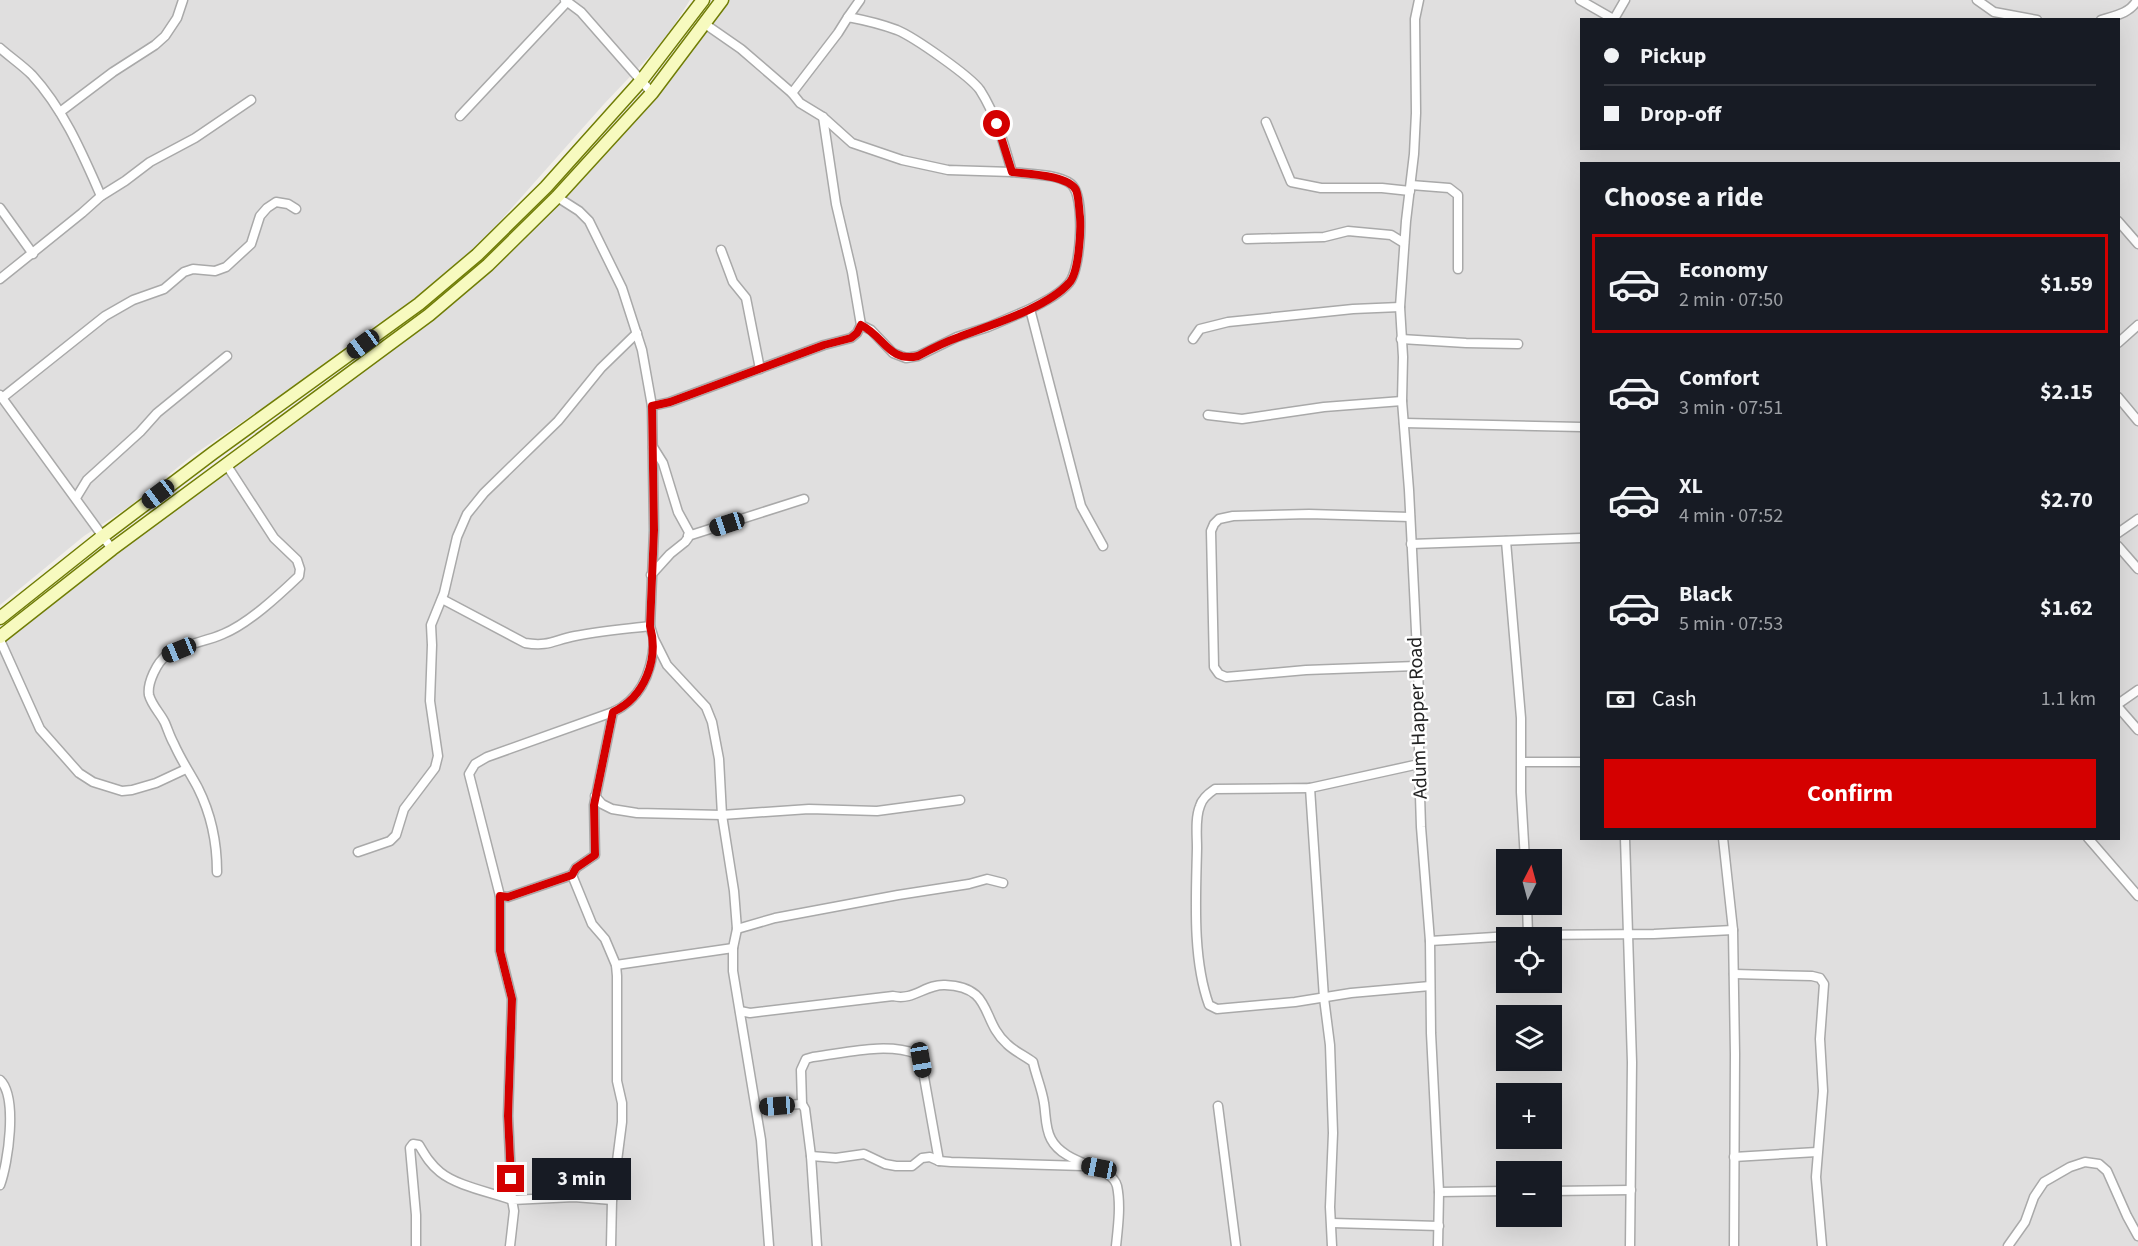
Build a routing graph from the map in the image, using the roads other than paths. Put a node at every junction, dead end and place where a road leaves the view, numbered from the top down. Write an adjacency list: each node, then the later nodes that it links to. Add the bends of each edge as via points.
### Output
1 (183, 0): 22 (street, via 165,36)
2 (703, 0): 18 (street)
3 (722, 0): 16 (street)
4 (860, 0): 11 (street)
5 (1419, 0): 27 (street, Adum Happer Road, via 1415,20 1416,113)
6 (1580, 0): 12 (street)
7 (1625, 0): 13 (street)
8 (1977, 0): 14 (street, via 1994,12)
9 (2136, 0): 15 (street, via 2121,14)
10 (566, 1): 18 (street); 23 (street)
11 (848, 17): 20 (street); 26 (street, via 899,31 961,72 978,88 997,124)
12 (1612, 18)
13 (1615, 18)
14 (2026, 18)
15 (2108, 18)
16 (705, 24): 19 (street); 20 (street)
17 (0, 48): 22 (street, via 32,75)
18 (641, 81): 19 (street); 66 (street, via 533,200 477,255 418,304)
19 (652, 93): 29 (street)
20 (792, 93): 24 (street, via 800,104)
21 (251, 100): 28 (street)
22 (60, 112): 28 (street)
23 (460, 116)
24 (822, 117): 26 (street, via 852,143 902,160 948,170); 42 (street)
25 (1266, 122): 27 (street, via 1291,182 1321,188)
26 (1012, 172): 41 (street, via 1062,179 1077,191 1079,242 1071,282)
27 (1411, 188): 34 (street, Adum Happer Road); 38 (street, via 1449,188 1458,195)
28 (101, 196): 37 (street)
29 (556, 197): 44 (street, via 589,221 622,288); 60 (street, via 488,265 429,315)
30 (0, 208): 37 (street)
31 (296, 209): 51 (street, via 276,202 260,216 251,244 226,267 184,272 164,289 105,316)
32 (2120, 223): 35 (street)
33 (1247, 239): 34 (street, via 1324,237 1348,231 1391,235)
34 (1404, 243): 40 (street, Adum Happer Road)
35 (2138, 244)
36 (721, 250): 50 (street, via 733,282 746,298)
37 (33, 254): 39 (street)
38 (1458, 269)
39 (0, 279)
40 (1401, 308): 45 (street, via 1228,322 1200,329); 46 (street, Adum Happer Road)
41 (1030, 309): 42 (street, via 906,358 893,353); 71 (street, via 1081,506)
42 (861, 325): 50 (street, via 851,338)
43 (2138, 325): 47 (street)
44 (637, 333): 54 (street); 76 (street, via 601,368 558,422 467,514 457,537)
45 (1193, 339)
46 (1401, 339): 48 (street); 53 (street, Adum Happer Road)
47 (2120, 341)
48 (1518, 344)
49 (227, 356): 61 (street, via 157,412 87,480)
50 (760, 369): 54 (street)
51 (1, 397): 61 (street)
52 (2120, 399): 56 (street)
53 (1402, 401): 55 (street, via 1324,406 1242,418); 57 (street, Adum Happer Road)
54 (652, 406): 59 (street)
55 (1208, 415)
56 (2138, 421)
57 (1404, 423): 58 (street); 63 (street, Adum Happer Road)
58 (1580, 427)
59 (652, 447): 67 (street, via 663,463); 75 (street)
60 (226, 464): 73 (street); 90 (street, via 274,538 297,560 300,569 299,576 259,610 225,633 166,655 157,667 148,693)
61 (76, 498): 66 (street)
62 (804, 499): 67 (street)
63 (1410, 517): 70 (street, Adum Happer Road); 81 (street, via 1298,514 1219,519 1212,531 1214,667 1226,677)
64 (2138, 519): 65 (street)
65 (2120, 532)
66 (103, 536): 73 (street); 77 (street)
67 (688, 536): 75 (street)
68 (1580, 538): 69 (street)
69 (1506, 541): 70 (street); 87 (street)
70 (1411, 544): 81 (street, Adum Happer Road)
71 (1103, 546)
72 (2120, 548): 74 (street)
73 (112, 549): 79 (street)
74 (2138, 570)
75 (651, 575): 78 (street)
76 (442, 599): 78 (street, via 525,643 538,645); 99 (street, via 430,625 430,701 438,756 435,768 404,809 396,835 390,841)
77 (2, 613)
78 (650, 626): 80 (street)
79 (0, 638): 90 (street, via 40,729 79,773 122,791)
80 (654, 639): 85 (street, via 646,681); 94 (street, via 667,665 706,707 712,722 719,759)
81 (1416, 666): 89 (street, Adum Happer Road)
82 (2138, 690): 83 (street)
83 (2120, 704)
84 (2120, 708): 86 (street)
85 (613, 712): 92 (street); 103 (street, via 487,757 471,769 469,774)
86 (2138, 730)
87 (1522, 762): 88 (street); 98 (street)
88 (1580, 762)
89 (1419, 764): 91 (street); 110 (street, Adum Happer Road)
90 (186, 770): 100 (street, via 206,808 217,853)
91 (1310, 788): 115 (street); 115 (street, via 1215,789 1207,795 1200,806 1196,864 1199,960 1203,989 1209,1005 1217,1009)
92 (595, 796): 94 (street, via 612,809 637,813); 101 (street, via 595,855)
93 (960, 800): 94 (street, via 877,811 809,809)
94 (722, 815): 105 (street)
95 (1625, 840): 107 (street)
96 (1724, 840): 106 (street)
97 (2090, 840): 104 (street)
98 (1525, 849)
99 (358, 852)
100 (217, 872)
101 (572, 875): 103 (street, via 508,897); 112 (street, via 592,924 606,939)
102 (1003, 883): 105 (street, via 987,879 775,918)
103 (500, 896): 131 (street, via 500,951 512,999 508,1116)
104 (2138, 896)
105 (737, 929): 111 (street)
106 (1733, 930): 107 (street); 113 (street)
107 (1628, 934): 108 (street); 127 (street)
108 (1562, 935)
109 (1496, 937): 110 (street)
110 (1430, 941): 114 (street, Adum Happer Road)
111 (733, 948): 112 (street); 116 (street)
112 (616, 965): 132 (street, via 617,1081 622,1122)
113 (1734, 974): 121 (street, via 1812,976 1824,984 1820,1039 1823,1091); 123 (street)
114 (1430, 986): 115 (street); 130 (street, Adum Happer Road)
115 (1324, 998): 133 (street, via 1333,1118)
116 (740, 1011): 120 (street); 125 (street, via 893,996 907,998 936,985 971,991 980,998 992,1027 1007,1045 1033,1062 1051,1140 1062,1152)
117 (0, 1080): 126 (street, via 6,1085 9,1101 9,1144)
118 (802, 1104): 120 (street); 122 (street); 124 (street, via 801,1070 806,1059 870,1050 917,1053)
119 (1218, 1106): 142 (street)
120 (756, 1107): 139 (street)
121 (1817, 1152): 123 (street); 147 (street)
122 (811, 1156): 124 (street, via 864,1154 896,1166 912,1166 930,1157); 140 (street)
123 (1734, 1156): 146 (street)
124 (939, 1161): 125 (street)
125 (1086, 1166): 141 (street, via 1099,1168 1116,1183)
126 (0, 1185)
127 (1631, 1190): 129 (street); 145 (street)
128 (1496, 1191): 130 (street)
129 (1562, 1191)
130 (1439, 1192): 134 (street, Adum Happer Road)
131 (512, 1200): 132 (street); 136 (street, via 441,1173 419,1145 413,1144 410,1148); 137 (street)
132 (612, 1200): 138 (street)
133 (1332, 1223): 134 (street); 143 (street)
134 (1439, 1226): 144 (street, Adum Happer Road)
135 (2138, 1236): 148 (street, via 2107,1171 2099,1164 2085,1162 2044,1182 2025,1222)
136 (416, 1246)
137 (510, 1246)
138 (611, 1246)
139 (769, 1246)
140 (817, 1246)
141 (1116, 1246)
142 (1236, 1246)
143 (1332, 1246)
144 (1438, 1246)
145 (1630, 1246)
146 (1734, 1246)
147 (1821, 1246)
148 (2008, 1246)

